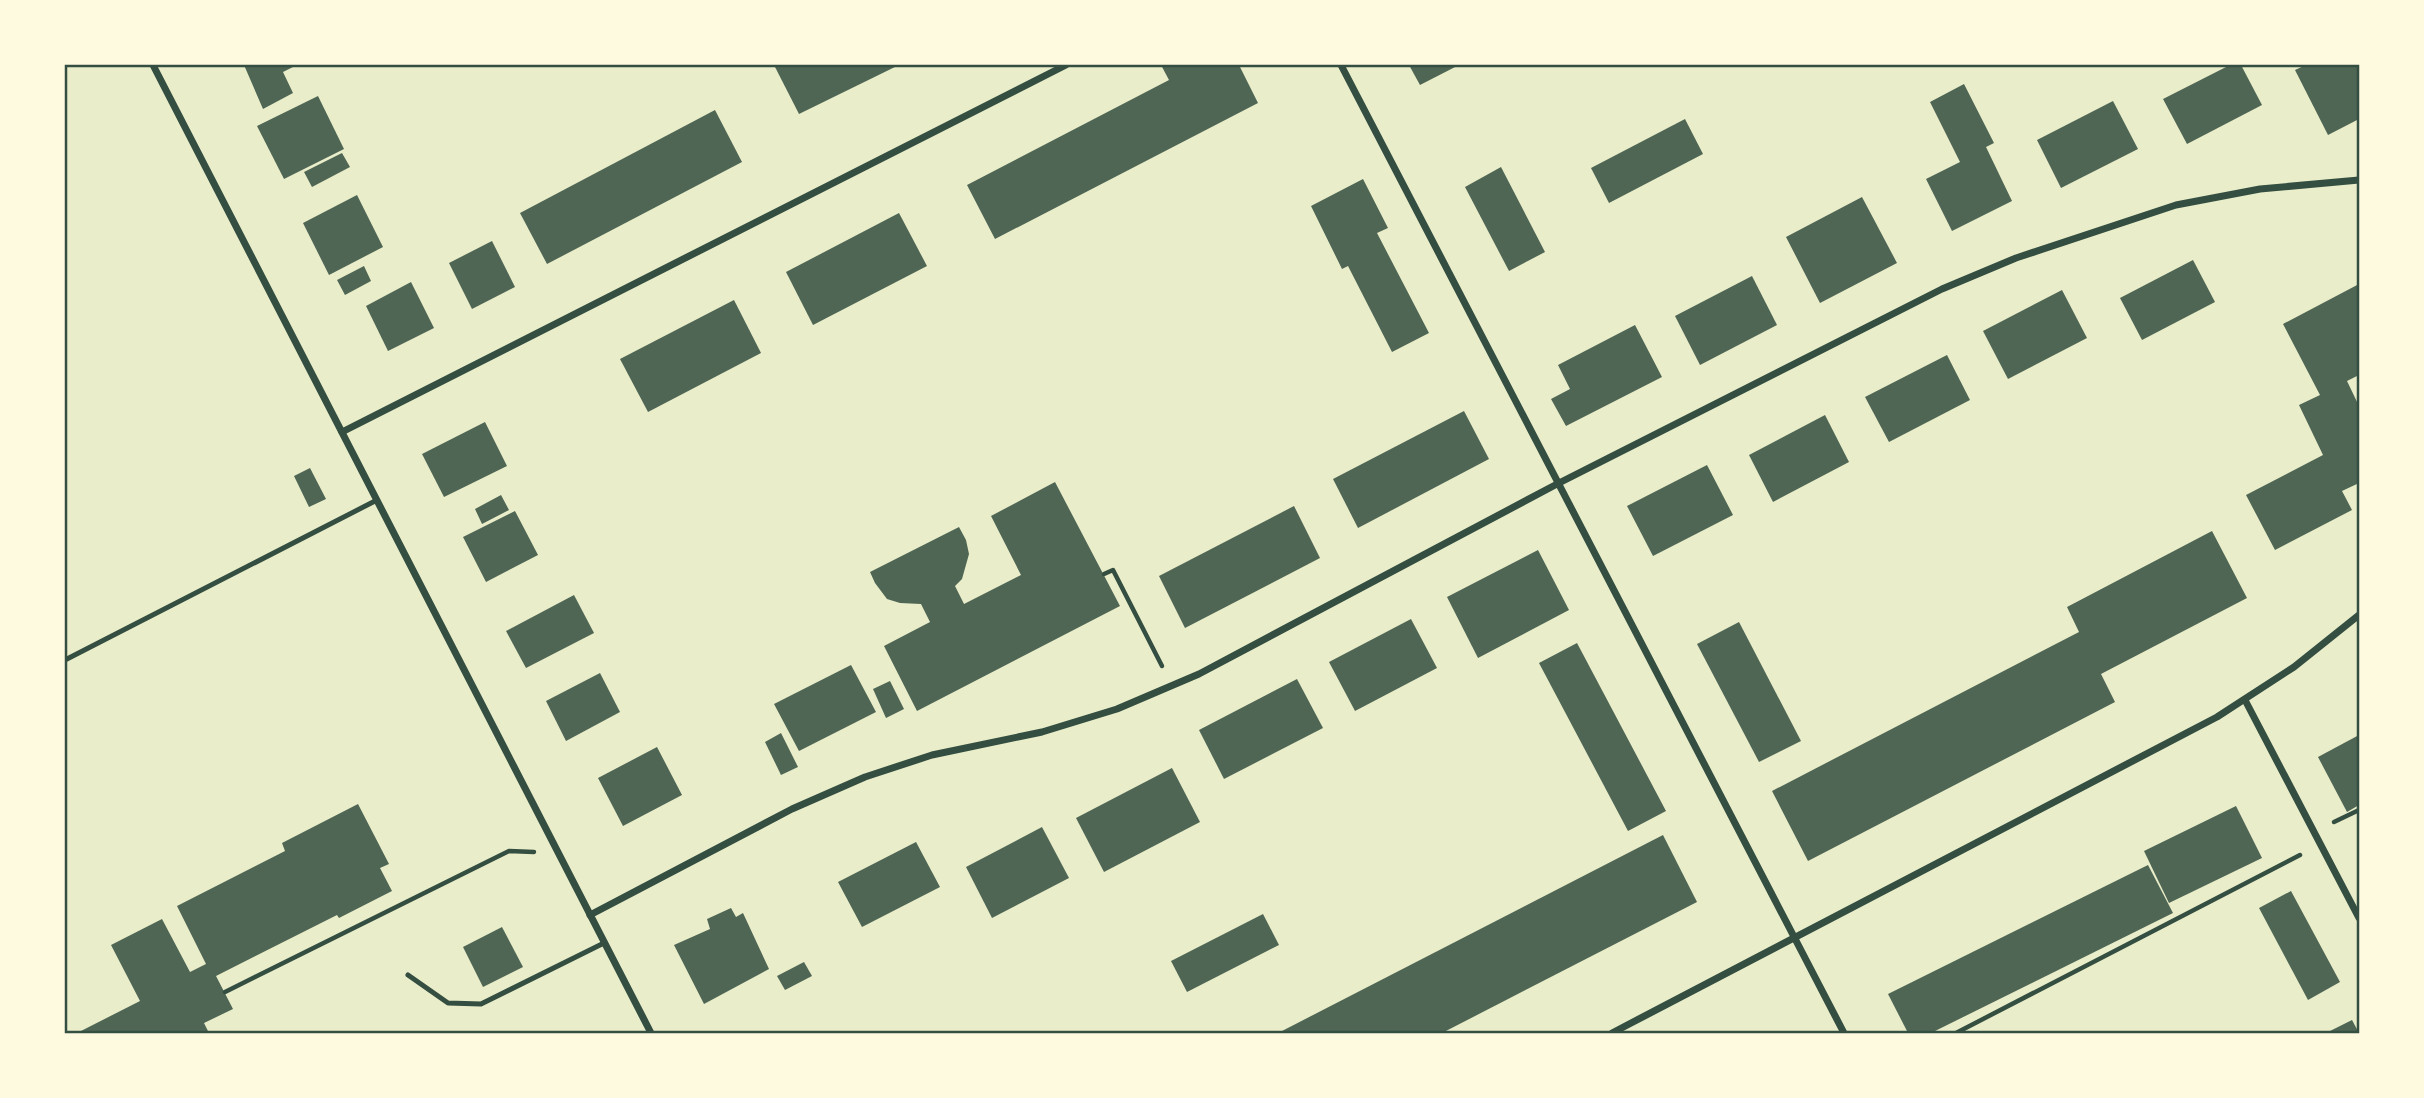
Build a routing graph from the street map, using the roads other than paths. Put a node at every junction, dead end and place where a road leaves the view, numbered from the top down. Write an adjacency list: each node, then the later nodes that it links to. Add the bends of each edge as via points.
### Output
1 (153, 65): 5 (street)
2 (1066, 65): 5 (street)
3 (1342, 65): 6 (street)
4 (2359, 180): 6 (street, via 2260,189 2176,205 2016,258 1942,289)
5 (342, 432): 7 (street)
6 (1559, 484): 11 (street, via 1199,674 1117,709 1042,732 932,755 864,777 792,809); 13 (street)
7 (377, 500): 9 (lane); 11 (street)
8 (2359, 615): 10 (street)
9 (65, 660)
10 (2245, 700): 12 (street); 13 (street)
11 (590, 915): 14 (street)
12 (2359, 918)
13 (1795, 938): 17 (street); 18 (street)
14 (604, 943): 15 (lane, via 481,1004 448,1003); 16 (street)
15 (408, 975)
16 (651, 1033)
17 (1612, 1033)
18 (1844, 1033)

